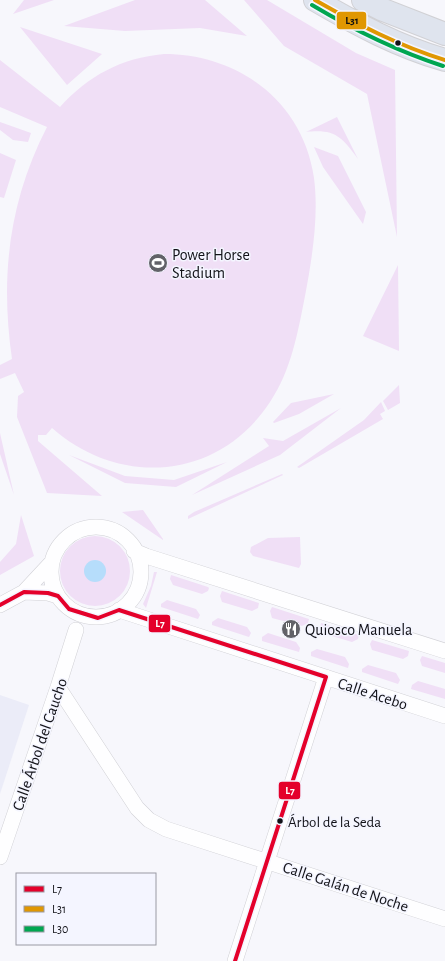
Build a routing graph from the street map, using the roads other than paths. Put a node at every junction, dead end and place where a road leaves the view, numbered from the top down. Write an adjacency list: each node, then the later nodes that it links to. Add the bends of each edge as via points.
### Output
1 (314, 0): 4 (highway, via 351,21)
2 (363, 0): 3 (highway)
3 (445, 34)
4 (445, 60)
5 (134, 551): 6 (street, via 119,533 103,527 89,526 71,535 58,548); 11 (street, via 141,572 138,587 131,600); 14 (street)
6 (51, 563): 7 (street); 8 (street, via 51,578)
7 (24, 592): 8 (street); 9 (street)
8 (58, 596): 10 (street)
9 (0, 605)
10 (69, 609): 12 (street); 13 (street)
11 (119, 610): 12 (street); 15 (street, Calle Acebo)
12 (98, 618): 13 (street)
13 (76, 630): 16 (street, Calle Árbol del Caucho)
14 (445, 651)
15 (326, 677): 17 (street, Calle Acebo); 19 (street)
16 (58, 687): 18 (street, Calle Árbol del Caucho); 19 (street, Calle Galán de Noche, via 143,814 166,829)
17 (445, 716)
18 (0, 857)
19 (267, 861): 20 (street, Calle Galán de Noche); 21 (street)
20 (445, 919)
21 (235, 961)

